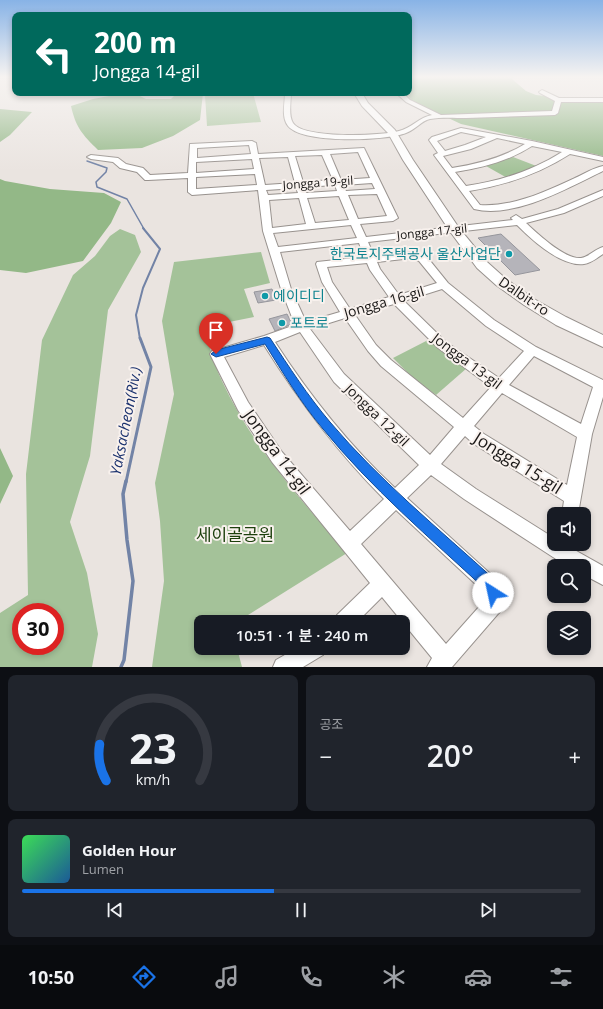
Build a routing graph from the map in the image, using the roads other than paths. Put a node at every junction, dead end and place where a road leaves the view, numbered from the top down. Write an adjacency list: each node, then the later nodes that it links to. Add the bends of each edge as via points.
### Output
1 (288, 108): 6 (street, via 291,126 307,134 334,137)
2 (368, 108): 6 (main road, Dalbit-ro)
3 (423, 108): 5 (street)
4 (556, 108): 5 (street, via 555,113)
5 (439, 116): 6 (street, via 425,118 404,132)
6 (393, 134): 36 (main road, Dalbit-ro)
7 (495, 136): 8 (street); 12 (street); 12 (street, via 461,130 433,140)
8 (532, 143): 10 (street); 19 (street, via 501,160)
9 (325, 152): 11 (street); 21 (street, via 361,150); 22 (street, Jongga 13-gil)
10 (570, 152): 15 (street); 25 (street, via 521,177)
11 (291, 154): 14 (street); 23 (street)
12 (443, 154): 19 (street, via 438,155)
13 (91, 156): 20 (street, via 115,160 123,166 140,170 148,178)
14 (254, 157): 16 (street); 16 (street, Jongga 12-gil, via 252,143 236,143 193,146); 18 (street, Jongga 12-gil)
15 (603, 158)
16 (194, 160): 20 (street)
17 (603, 168): 31 (street, via 541,196)
18 (258, 171): 20 (street); 24 (street, Jongga 12-gil)
19 (450, 171): 25 (street)
20 (192, 176): 24 (street, Jongga 19-gil, via 192,192)
21 (374, 180): 22 (street, Jongga 19-gil); 26 (street)
22 (337, 182): 23 (street, Jongga 19-gil); 27 (street, Jongga 13-gil)
23 (300, 184): 24 (street, Jongga 19-gil); 29 (street)
24 (262, 188): 30 (street, Jongga 12-gil)
25 (464, 189): 31 (street, via 477,207)
26 (380, 190): 27 (street); 32 (street, via 393,218)
27 (342, 193): 29 (street); 32 (street, Jongga 13-gil)
28 (603, 193): 33 (street, Jongga 17-gil, via 561,211)
29 (303, 196): 30 (street); 34 (street)
30 (264, 198): 35 (street, Jongga 12-gil)
31 (505, 206): 33 (street)
32 (354, 222): 34 (street); 37 (street, Jongga 13-gil)
33 (519, 222): 36 (street, Jongga 17-gil); 39 (street, via 572,261 584,261)
34 (311, 226): 35 (street)
35 (268, 230): 38 (street, Jongga 12-gil)
36 (455, 230): 37 (street, Jongga 17-gil); 46 (main road, Dalbit-ro, via 475,258 501,282 544,311)
37 (361, 240): 38 (street, Jongga 17-gil); 40 (street, Jongga 13-gil)
38 (274, 250): 44 (street, Jongga 12-gil, via 286,289)
39 (603, 250)
40 (371, 259): 41 (street, Jongga 15-gil, via 413,255 423,259); 42 (street, Jongga 13-gil, via 375,270); 43 (street, Jongga 15-gil, via 321,264 327,282)
41 (444, 285): 42 (street, Jongga 16-gil); 47 (street, Jongga 15-gil, via 490,323)
42 (396, 299): 43 (street, Jongga 16-gil); 48 (street, Jongga 13-gil, via 442,345)
43 (347, 313): 44 (street, Jongga 16-gil); 49 (street, Jongga 15-gil, via 386,363)
44 (302, 327): 45 (street, Jongga 14-gil); 51 (street, Jongga 12-gil, via 339,378)
45 (267, 340): 53 (street, Jongga 14-gil, via 298,389 326,426); 56 (street, Jongga 14-gil, via 216,354 243,406 277,457)
46 (603, 341)
47 (532, 350): 48 (street, Jongga 15-gil); 50 (street, Jongga 15-gil, via 600,385)
48 (500, 386): 49 (street, Jongga 15-gil); 50 (street, Jongga 13-gil)
49 (464, 428): 51 (street, Jongga 15-gil); 52 (street, Jongga 15-gil)
50 (585, 434): 52 (street, Jongga 15-gil)
51 (430, 465): 53 (street, Jongga 15-gil); 55 (street, Jongga 12-gil, via 470,494)
52 (573, 497): 54 (street)
53 (396, 498): 56 (street, Jongga 15-gil); 62 (street, Jongga 14-gil, via 490,585 496,601)
54 (571, 507)
55 (547, 539)
56 (349, 544): 59 (street, Jongga 14-gil)
57 (567, 551): 58 (street, Jongga 12-gil)
58 (603, 576)
59 (383, 583): 60 (street); 62 (street, Jongga 14-gil)
60 (351, 615)
61 (304, 655): 63 (street)
62 (441, 663)
63 (283, 667)

